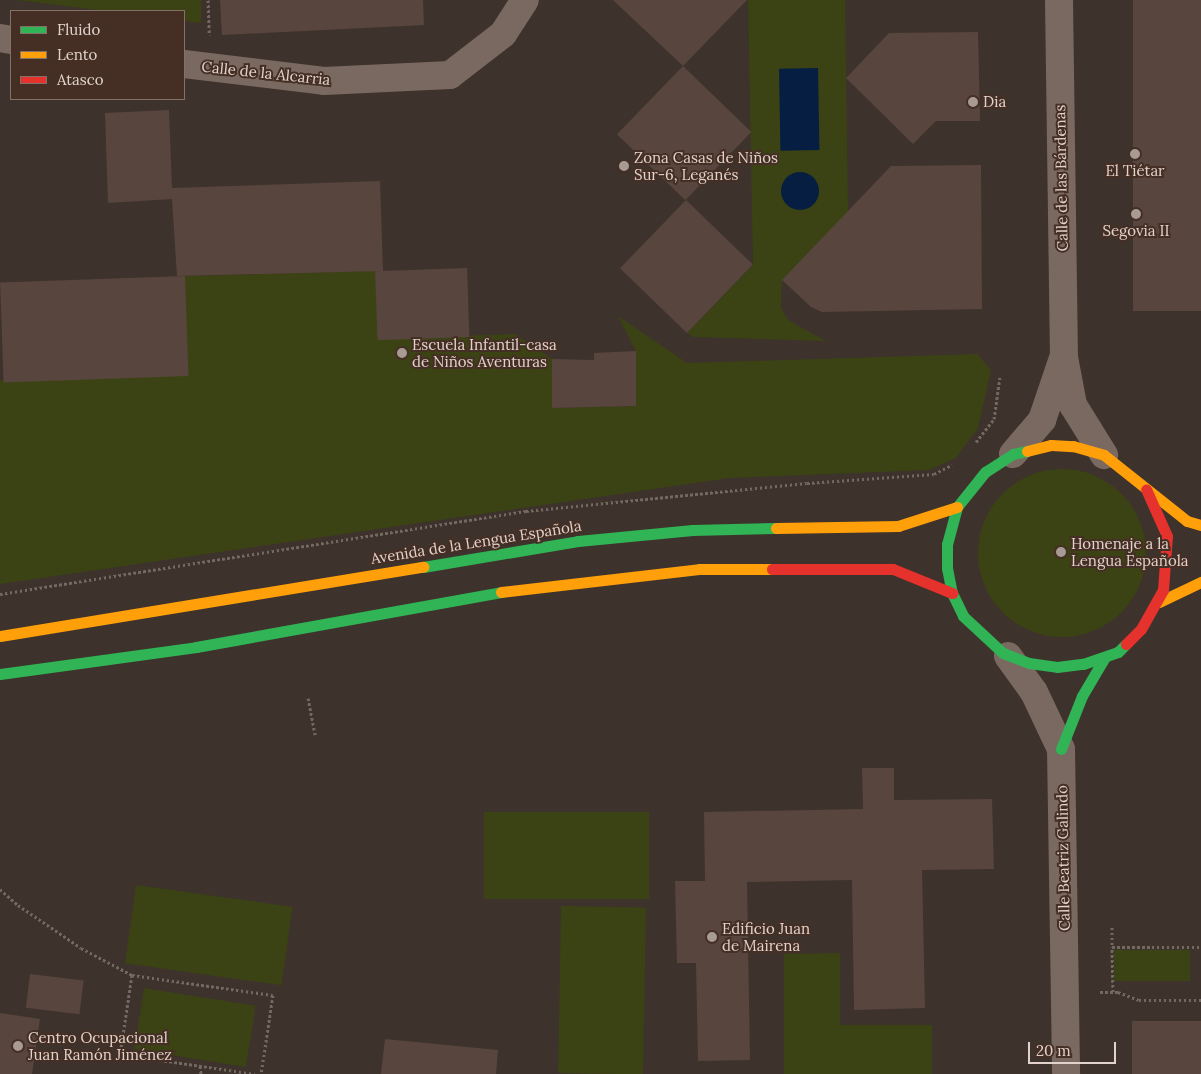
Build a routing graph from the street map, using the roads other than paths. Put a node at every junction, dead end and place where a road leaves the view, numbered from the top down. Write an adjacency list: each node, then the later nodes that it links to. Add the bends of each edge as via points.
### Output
1 (526, 0): 3 (street, Calle de la Alcarria, via 503,34 450,75 324,81)
2 (1059, 0): 4 (street, Calle de las Bárdenas)
3 (185, 64)
4 (1064, 356): 5 (street, Calle de las Bárdenas, via 1042,420); 6 (street, Calle de las Bárdenas, via 1073,405)
5 (1013, 454): 6 (highway, via 1051,445 1073,446); 8 (highway, via 985,472)
6 (1104, 456): 7 (highway)
7 (1146, 489): 9 (highway, via 1188,521); 12 (highway, via 1167,536 1167,563)
8 (957, 507): 11 (highway, via 947,544); 13 (highway, Avenida de la Lengua Española, via 898,526 692,530 578,541)
9 (1201, 525)
10 (1201, 582): 12 (highway)
11 (952, 593): 14 (highway, via 963,616 982,637); 16 (highway, via 893,569 699,570 472,595 196,648)
12 (1159, 602): 15 (highway, via 1141,629 1118,652)
13 (0, 636)
14 (1008, 656): 15 (highway, via 1057,667); 17 (street, Calle Beatriz Galindo, via 1034,692)
15 (1106, 657): 17 (highway, via 1082,696)
16 (0, 674)
17 (1061, 749): 18 (street, Calle Beatriz Galindo)
18 (1066, 1074)

